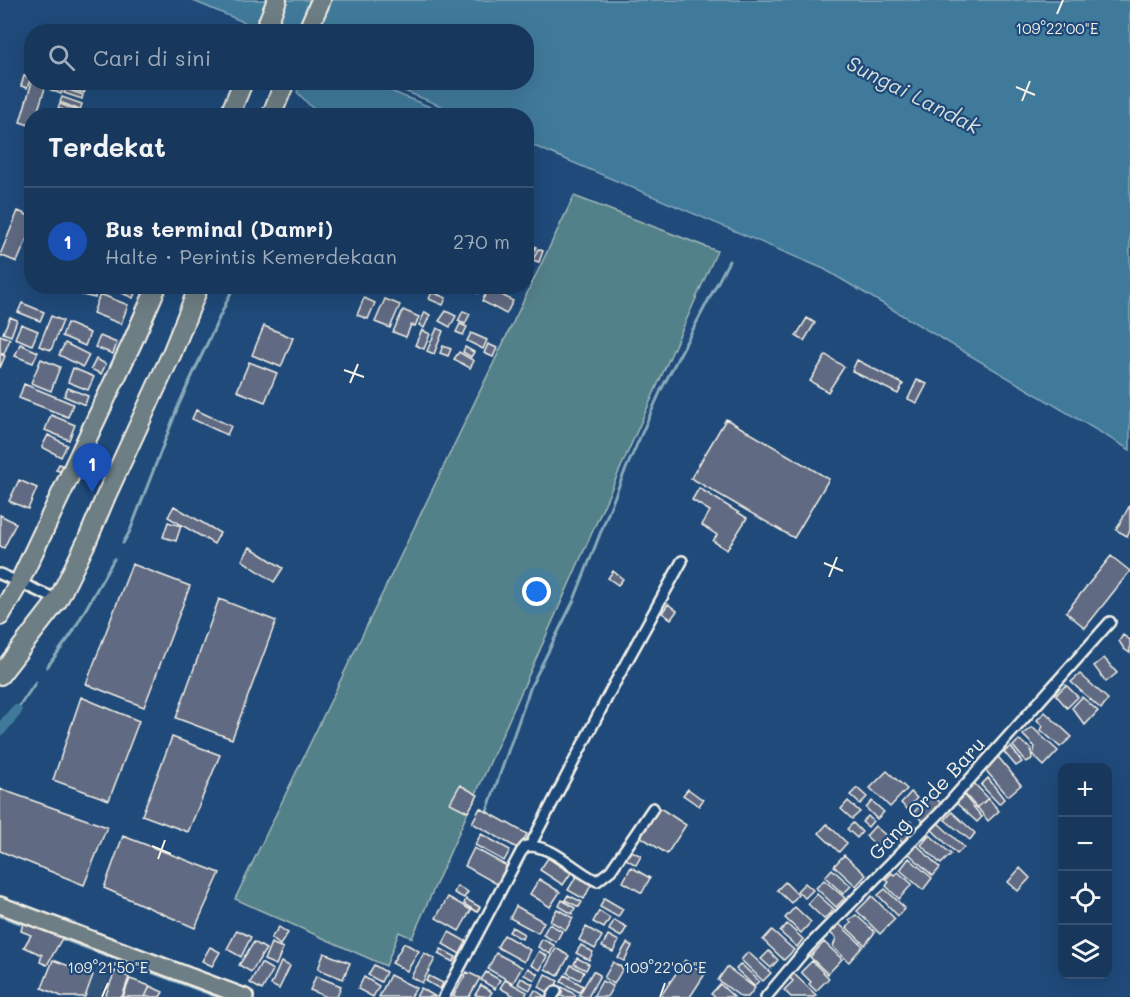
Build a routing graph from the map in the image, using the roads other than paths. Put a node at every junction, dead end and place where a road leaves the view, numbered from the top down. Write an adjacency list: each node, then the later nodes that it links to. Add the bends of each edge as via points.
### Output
1 (277, 0): 3 (highway)
2 (321, 0): 4 (highway)
3 (267, 24)
4 (310, 24)
5 (240, 90): 7 (highway)
6 (282, 90): 8 (highway)
7 (232, 108)
8 (274, 108)
9 (153, 294): 13 (highway)
10 (196, 294): 14 (highway)
11 (682, 561): 19 (street)
12 (0, 574): 13 (street)
13 (19, 583): 14 (street); 15 (highway)
14 (58, 600): 17 (highway)
15 (0, 616)
16 (1110, 622): 23 (street, Gang Orde Baru, via 939,814 808,947)
17 (0, 675)
18 (653, 808): 19 (street, via 611,870 597,881 564,859)
19 (530, 846): 22 (street, via 521,852)
20 (0, 904): 21 (main road)
21 (245, 997)
22 (444, 997)
23 (766, 997)

